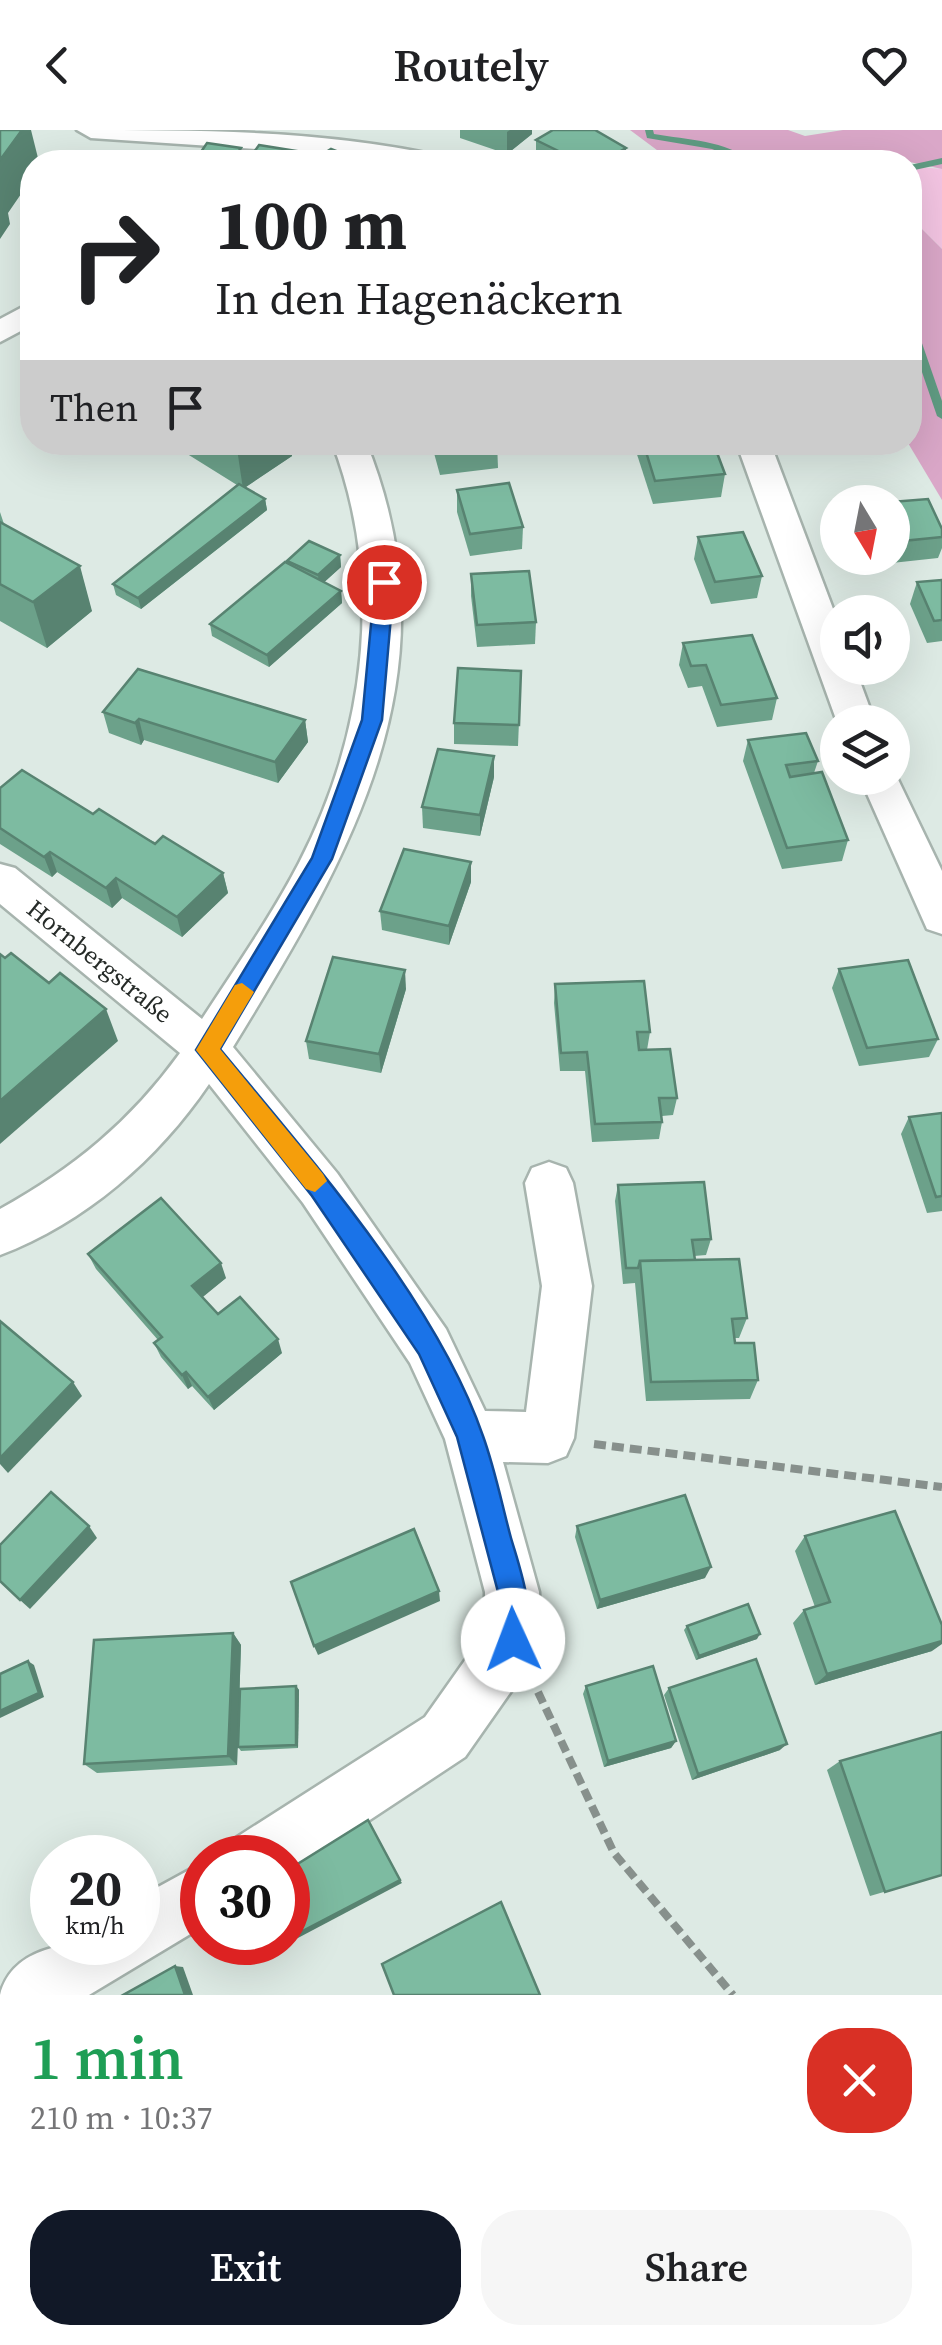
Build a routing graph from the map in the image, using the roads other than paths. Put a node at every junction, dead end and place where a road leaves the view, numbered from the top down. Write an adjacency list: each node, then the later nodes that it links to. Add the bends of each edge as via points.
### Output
1 (91, 130): 2 (street)
2 (130, 133): 3 (street); 4 (street)
3 (122, 150)
4 (370, 150)
5 (354, 455): 11 (street, via 379,524 384,582 372,720 322,859)
6 (758, 455): 7 (street)
7 (850, 705)
8 (888, 795): 10 (street)
9 (0, 880): 11 (street, Hornbergstraße)
10 (942, 917)
11 (208, 1050): 13 (street, via 138,1138 54,1205); 14 (street, Hornbergstraße, via 320,1188 428,1346)
12 (549, 1183): 14 (street, via 567,1286 548,1438)
13 (0, 1233)
14 (470, 1436): 15 (street, Hornbergstraße, via 512,1592 513,1640 445,1737)
15 (294, 1835)
16 (80, 1965): 17 (street)
17 (30, 1995)

